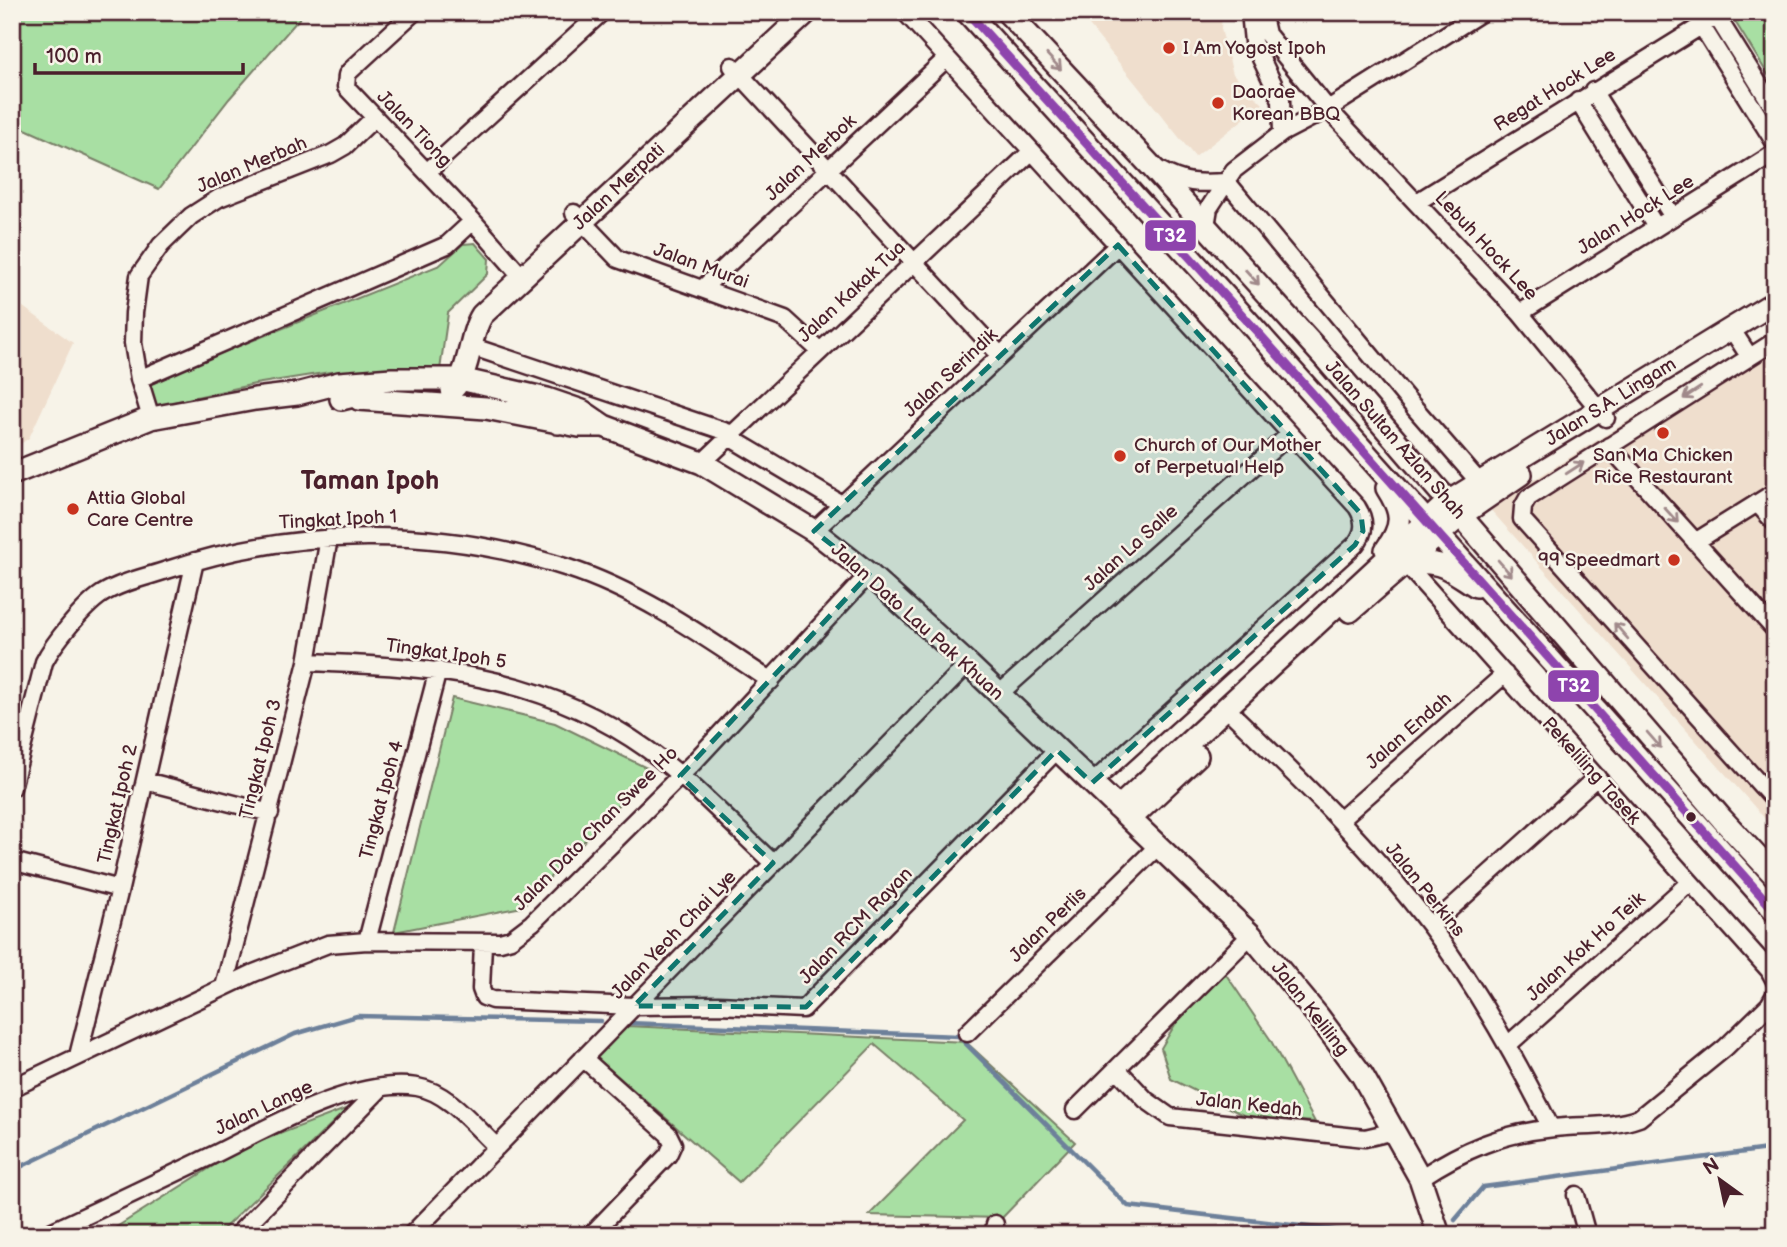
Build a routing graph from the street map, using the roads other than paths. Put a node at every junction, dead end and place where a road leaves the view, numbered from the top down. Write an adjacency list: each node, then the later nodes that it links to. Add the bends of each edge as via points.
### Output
1 (414, 12): 19 (street, Jalan Tiong, via 347,75 349,92)
2 (602, 12): 26 (street)
3 (789, 12): 14 (main road, Jalan Merpati)
4 (807, 12): 14 (main road, Jalan Merpati)
5 (905, 12): 13 (street)
6 (967, 12): 60 (main road, Jalan Sultan Azlan Shah)
7 (1007, 12): 24 (main road, Jalan Sultan Azlan Shah, one-way to 24)
8 (1250, 12): 20 (street, via 1254,42 1282,106)
9 (1262, 12): 17 (street, Lebuh Hock Lee, via 1267,34)
10 (1482, 12): 17 (street)
11 (1715, 14): 12 (street, Regat Hock Lee); 18 (street)
12 (1701, 25): 15 (street, Regat Hock Lee); 21 (street)
13 (947, 58): 22 (street); 25 (street, Jalan Merbok)
14 (736, 70): 25 (street); 29 (main road, Jalan Merpati)
15 (1593, 91): 16 (street, Regat Hock Lee); 30 (street)
16 (1578, 100): 28 (street, Regat Hock Lee); 33 (street)
17 (1328, 108): 20 (street); 28 (street, Lebuh Hock Lee)
18 (1775, 110)
19 (374, 118): 26 (street, Jalan Tiong); 48 (street, Jalan Merbah, via 331,154 219,198 191,216 161,245 139,276 134,333)
20 (1282, 132): 27 (street, via 1234,170)
21 (1775, 143)
22 (1032, 151): 34 (street); 35 (street, Jalan Kakak Tua)
23 (1775, 153): 30 (street, Jalan Hock Lee)
24 (1151, 166): 27 (street, via 1177,180); 32 (main road, Jalan Sultan Azlan Shah)
25 (828, 170): 35 (street); 37 (street, Jalan Merbok)
26 (427, 172): 31 (street, Jalan Tiong)
27 (1227, 182): 32 (street, via 1209,208); 63 (street)
28 (1417, 202): 41 (street, Lebuh Hock Lee)
29 (578, 217): 36 (main road, Jalan Merpati); 37 (street, Jalan Murai, via 618,259)
30 (1673, 217): 33 (street, Jalan Hock Lee)
31 (473, 221): 36 (street, Jalan Tiong); 48 (street, via 447,245)
32 (1206, 226): 67 (main road, Jalan Sultan Azlan Shah, one-way to 67, via 1323,356)
33 (1656, 228): 41 (street, Jalan Hock Lee)
34 (1118, 245): 46 (street, Jalan Serindik); 57 (street)
35 (914, 262): 45 (street, Jalan Kakak Tua); 46 (street)
36 (518, 273): 38 (main road, Jalan Merpati); 49 (main road, Jalan Merpati, via 476,306 464,324)
37 (703, 288): 45 (street, Jalan Murai, via 785,319)
38 (506, 293): 44 (main road, via 490,316); 49 (main road, Jalan Merpati, via 480,319)
39 (1775, 302): 53 (main road, Jalan S.A. Lingam)
40 (1775, 312): 42 (main road, Jalan S.A. Lingam)
41 (1520, 313): 53 (street, Lebuh Hock Lee)
42 (1736, 336): 47 (street); 53 (main road, Jalan S.A. Lingam)
43 (1775, 341): 47 (street)
44 (479, 349): 50 (main road, via 486,375); 58 (street)
45 (820, 351): 58 (street, Jalan Kakak Tua)
46 (1000, 355): 66 (street, Jalan Serindik)
47 (1749, 356): 59 (street, one-way to 59)
48 (139, 379): 54 (street, Jalan Merbah)
49 (454, 382): 50 (main road, Jalan Dato Lau Pak Khuan); 51 (main road, Jalan Dato Lau Pak Khuan, via 392,379 339,383); 52 (main road, via 443,392 372,391); 55 (main road, via 463,395 520,403)
50 (513, 391): 56 (main road, Jalan Dato Lau Pak Khuan, via 582,411)
51 (297, 394): 52 (main road, Jalan Dato Lau Pak Khuan); 54 (main road, Jalan Dato Lau Pak Khuan)
52 (341, 399): 55 (main road, Jalan Dato Lau Pak Khuan, via 486,408)
53 (1603, 414): 63 (main road, Jalan S.A. Lingam); 67 (main road, Jalan S.A. Lingam)
54 (151, 418): 62 (main road, Jalan Dato Lau Pak Khuan)
55 (558, 422): 56 (main road, Jalan Dato Lau Pak Khuan)
56 (604, 426): 61 (main road, Jalan Dato Lau Pak Khuan)
57 (1290, 434): 83 (street, Jalan La Salle); 89 (street, via 1357,507 1364,522 1360,539)
58 (731, 436): 61 (street, Jalan Kakak Tua); 66 (street)
59 (1609, 446): 71 (street, one-way to 71); 91 (street, one-way to 59, via 1522,519 1528,498)
60 (1365, 453): 67 (main road, Jalan Sultan Azlan Shah); 74 (main road, via 1400,516 1398,531)
61 (702, 463): 69 (main road, Jalan Dato Lau Pak Khuan)
62 (12, 474)
63 (1480, 483): 67 (main road, Jalan S.A. Lingam)
64 (1775, 492): 65 (street)
65 (1757, 503): 68 (street); 71 (street)
66 (842, 505): 69 (street, Jalan Serindik)
67 (1443, 518): 73 (main road); 74 (main road); 76 (main road, Jalan Sultan Azlan Shah); 98 (main road, Jalan Sultan Azlan Shah, one-way to 98)
68 (1775, 523)
69 (814, 531): 75 (main road, Jalan Dato Lau Pak Khuan)
70 (330, 538): 72 (street, Tingkat Ipoh 1, via 265,545); 78 (street, Tingkat Ipoh 3); 82 (street, Tingkat Ipoh 1, via 411,537 478,546 567,568 626,591 668,614)
71 (1695, 542): 77 (street)
72 (195, 561): 88 (street, Tingkat Ipoh 2); 90 (street, Tingkat Ipoh 1, via 105,592 52,646)
73 (1405, 563): 76 (main road, via 1443,565); 81 (street, Pekeliling Tasek); 84 (main road)
74 (1371, 572): 84 (main road)
75 (870, 574): 79 (main road, Jalan Dato Lau Pak Khuan); 82 (street, Jalan Dato Chan Swee Ho)
76 (1498, 600): 101 (main road, Jalan Sultan Azlan Shah)
77 (1775, 629)
78 (307, 662): 80 (street, Tingkat Ipoh 5); 92 (street, Tingkat Ipoh 3)
79 (968, 664): 83 (main road, Jalan Dato Lau Pak Khuan); 97 (street, Jalan Yeoh Chai Lye)
80 (438, 670): 86 (street, Tingkat Ipoh 5, via 500,681 590,714 647,749); 104 (street, Tingkat Ipoh 4)
81 (1504, 674): 87 (street, Pekeliling Tasek); 94 (street, Jalan Endah)
82 (771, 681): 86 (street, Jalan Dato Chan Swee Ho)
83 (999, 694): 85 (main road, Jalan Dato Lau Pak Khuan)
84 (1232, 713): 93 (main road); 94 (street, Jalan Perkins)
85 (1057, 750): 89 (main road, Jalan Dato Lau Pak Khuan); 109 (street, Jalan RCM Rayan, via 806,1007)
86 (680, 776): 97 (street, Tingkat Ipoh 5); 105 (street, Jalan Dato Chan Swee Ho, via 532,923 511,939)
87 (1597, 777): 99 (street, Pekeliling Tasek); 102 (street)
88 (145, 781): 92 (street); 100 (street, Tingkat Ipoh 2)
89 (1092, 783): 93 (main road, Jalan Dato Lau Pak Khuan)
90 (12, 788)
91 (1775, 801)
92 (270, 813): 107 (street, Tingkat Ipoh 3)
93 (1124, 814): 95 (main road, Jalan Keliling)
94 (1341, 819): 102 (street, Jalan Perkins)
95 (1158, 846): 103 (main road, Jalan Keliling); 110 (street, Jalan Perlis)
96 (12, 861): 100 (street)
97 (773, 863): 109 (street, Jalan Yeoh Chai Lye)
98 (1775, 876)
99 (1690, 882): 106 (street, Pekeliling Tasek); 111 (street, Jalan Kok Ho Teik)
100 (120, 889): 112 (street, Tingkat Ipoh 2)
101 (1775, 911)
102 (1431, 926): 111 (street, Jalan Perkins)
103 (1251, 935): 114 (street); 119 (main road, Jalan Keliling, via 1362,1075)
104 (366, 941): 105 (street, Jalan Dato Chan Swee Ho); 107 (street, Jalan Dato Chan Swee Ho, via 328,944)
105 (483, 943): 109 (street, Jalan RCM Rayan, via 481,989 488,999)
106 (1775, 981)
107 (224, 988): 112 (street, Jalan Dato Chan Swee Ho)
108 (1775, 995): 118 (street, via 1725,1048 1639,1118 1625,1124)
109 (634, 1006): 113 (street, Jalan Yeoh Chai Lye)
110 (967, 1033)
111 (1509, 1044): 118 (street, Jalan Perkins)
112 (78, 1056): 115 (street, Jalan Dato Chan Swee Ho)
113 (583, 1058): 120 (street, Jalan Yeoh Chai Lye); 128 (street, via 668,1134 673,1144 668,1155)
114 (1117, 1069): 117 (street); 119 (street, Jalan Kedah, via 1146,1100 1170,1117 1365,1138)
115 (12, 1088)
116 (380, 1088): 120 (street, Jalan Lange, via 432,1091); 123 (street, Jalan Lange, via 302,1112); 126 (street)
117 (1075, 1110)
118 (1551, 1128): 121 (street, via 1486,1142)
119 (1395, 1131): 121 (main road, Jalan Keliling)
120 (497, 1147): 127 (street, Jalan Yeoh Chai Lye)
121 (1420, 1178): 129 (main road, Jalan Keliling)
122 (1576, 1195): 130 (street)
123 (62, 1226): 124 (street, Jalan Lange); 125 (street)
124 (44, 1235)
125 (79, 1235)
126 (237, 1235)
127 (411, 1235)
128 (591, 1235)
129 (1440, 1235)
130 (1587, 1235)

